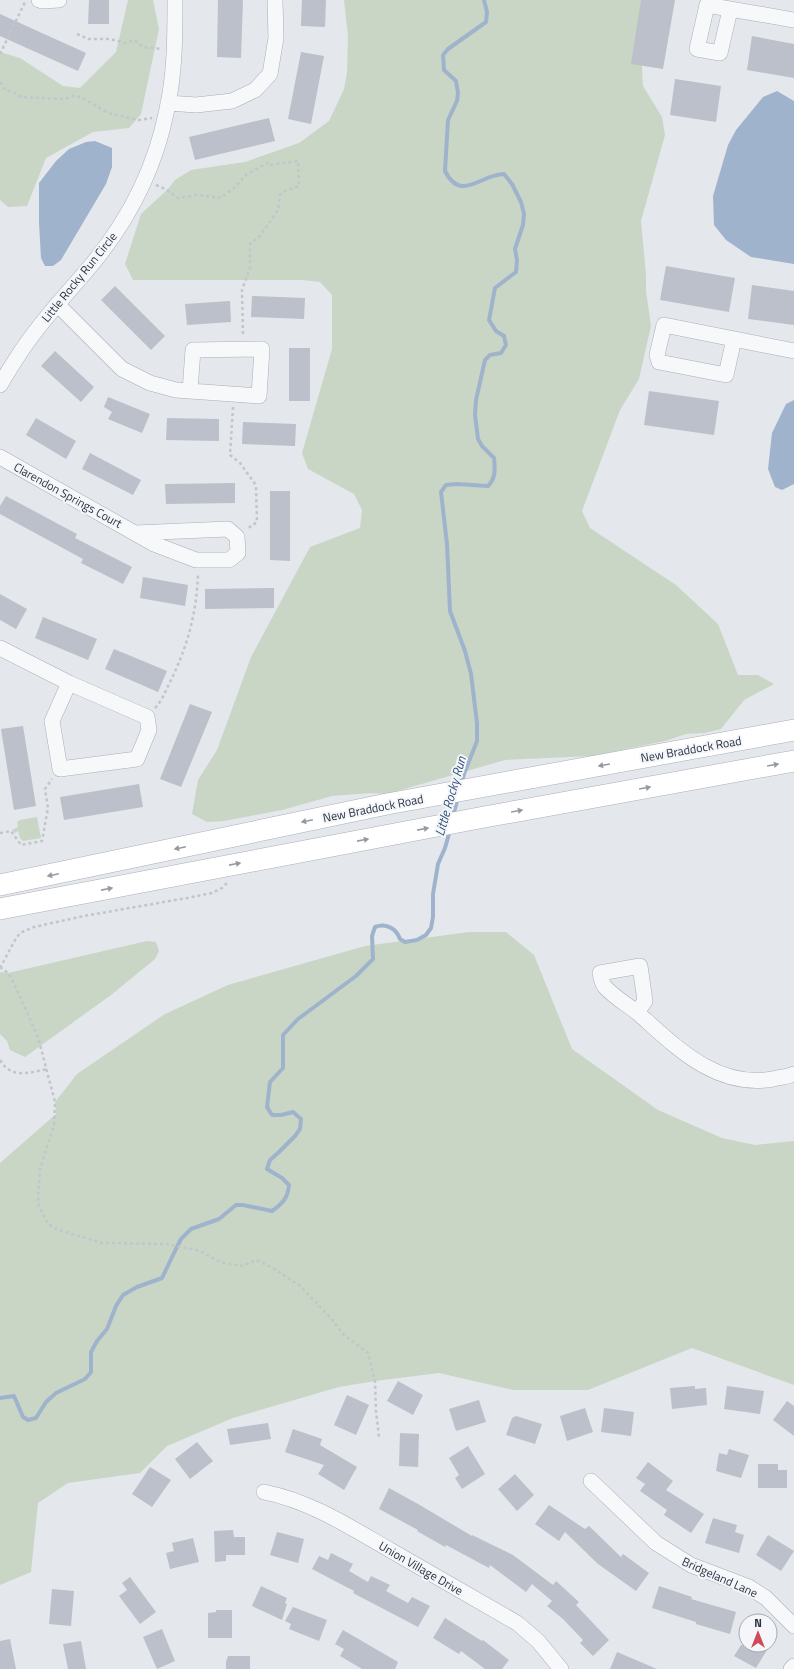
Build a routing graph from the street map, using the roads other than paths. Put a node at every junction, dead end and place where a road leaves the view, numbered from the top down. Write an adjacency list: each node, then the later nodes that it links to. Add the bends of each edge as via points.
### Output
1 (39, 0): 2 (street)
2 (59, 0)
3 (175, 0): 7 (street, Little Rocky Run Circle, via 174,49)
4 (275, 0): 7 (street, via 276,38 270,74 255,90 232,101 196,105)
5 (730, 10): 6 (street)
6 (794, 20)
7 (168, 103): 8 (street, Little Rocky Run Circle, via 157,146 144,181 129,210 94,262)
8 (57, 304): 11 (street, Little Rocky Run Circle, via 30,338); 12 (street, via 122,369 150,383)
9 (734, 339): 9 (street, via 664,325 659,362 726,375); 10 (street)
10 (794, 352)
11 (0, 385)
12 (190, 391): 12 (street, via 193,350 262,349 259,396)
13 (0, 457): 14 (street, Clarendon Springs Court)
14 (135, 533): 14 (street, Clarendon Springs Court, via 154,544 199,560 229,560 238,553 237,537 228,529)
15 (0, 648): 16 (street)
16 (69, 683): 16 (street, via 52,721 60,769 137,759 149,730 146,716)
17 (794, 730): 19 (main road, New Braddock Road, one-way to 19, via 387,804)
18 (794, 761): 20 (main road, one-way to 18)
19 (0, 885)
20 (0, 909)
21 (636, 1012): 22 (street, via 680,1050 702,1065 725,1075 747,1081)
22 (794, 1074)
23 (592, 1480): 25 (street, Bridgeland Lane, via 656,1543 691,1565 749,1587 770,1602)
24 (264, 1492): 27 (street, Union Village Drive, via 302,1502 347,1525 517,1623 538,1641)
25 (794, 1626)
26 (794, 1666): 28 (street)
27 (561, 1669)
28 (792, 1669)

